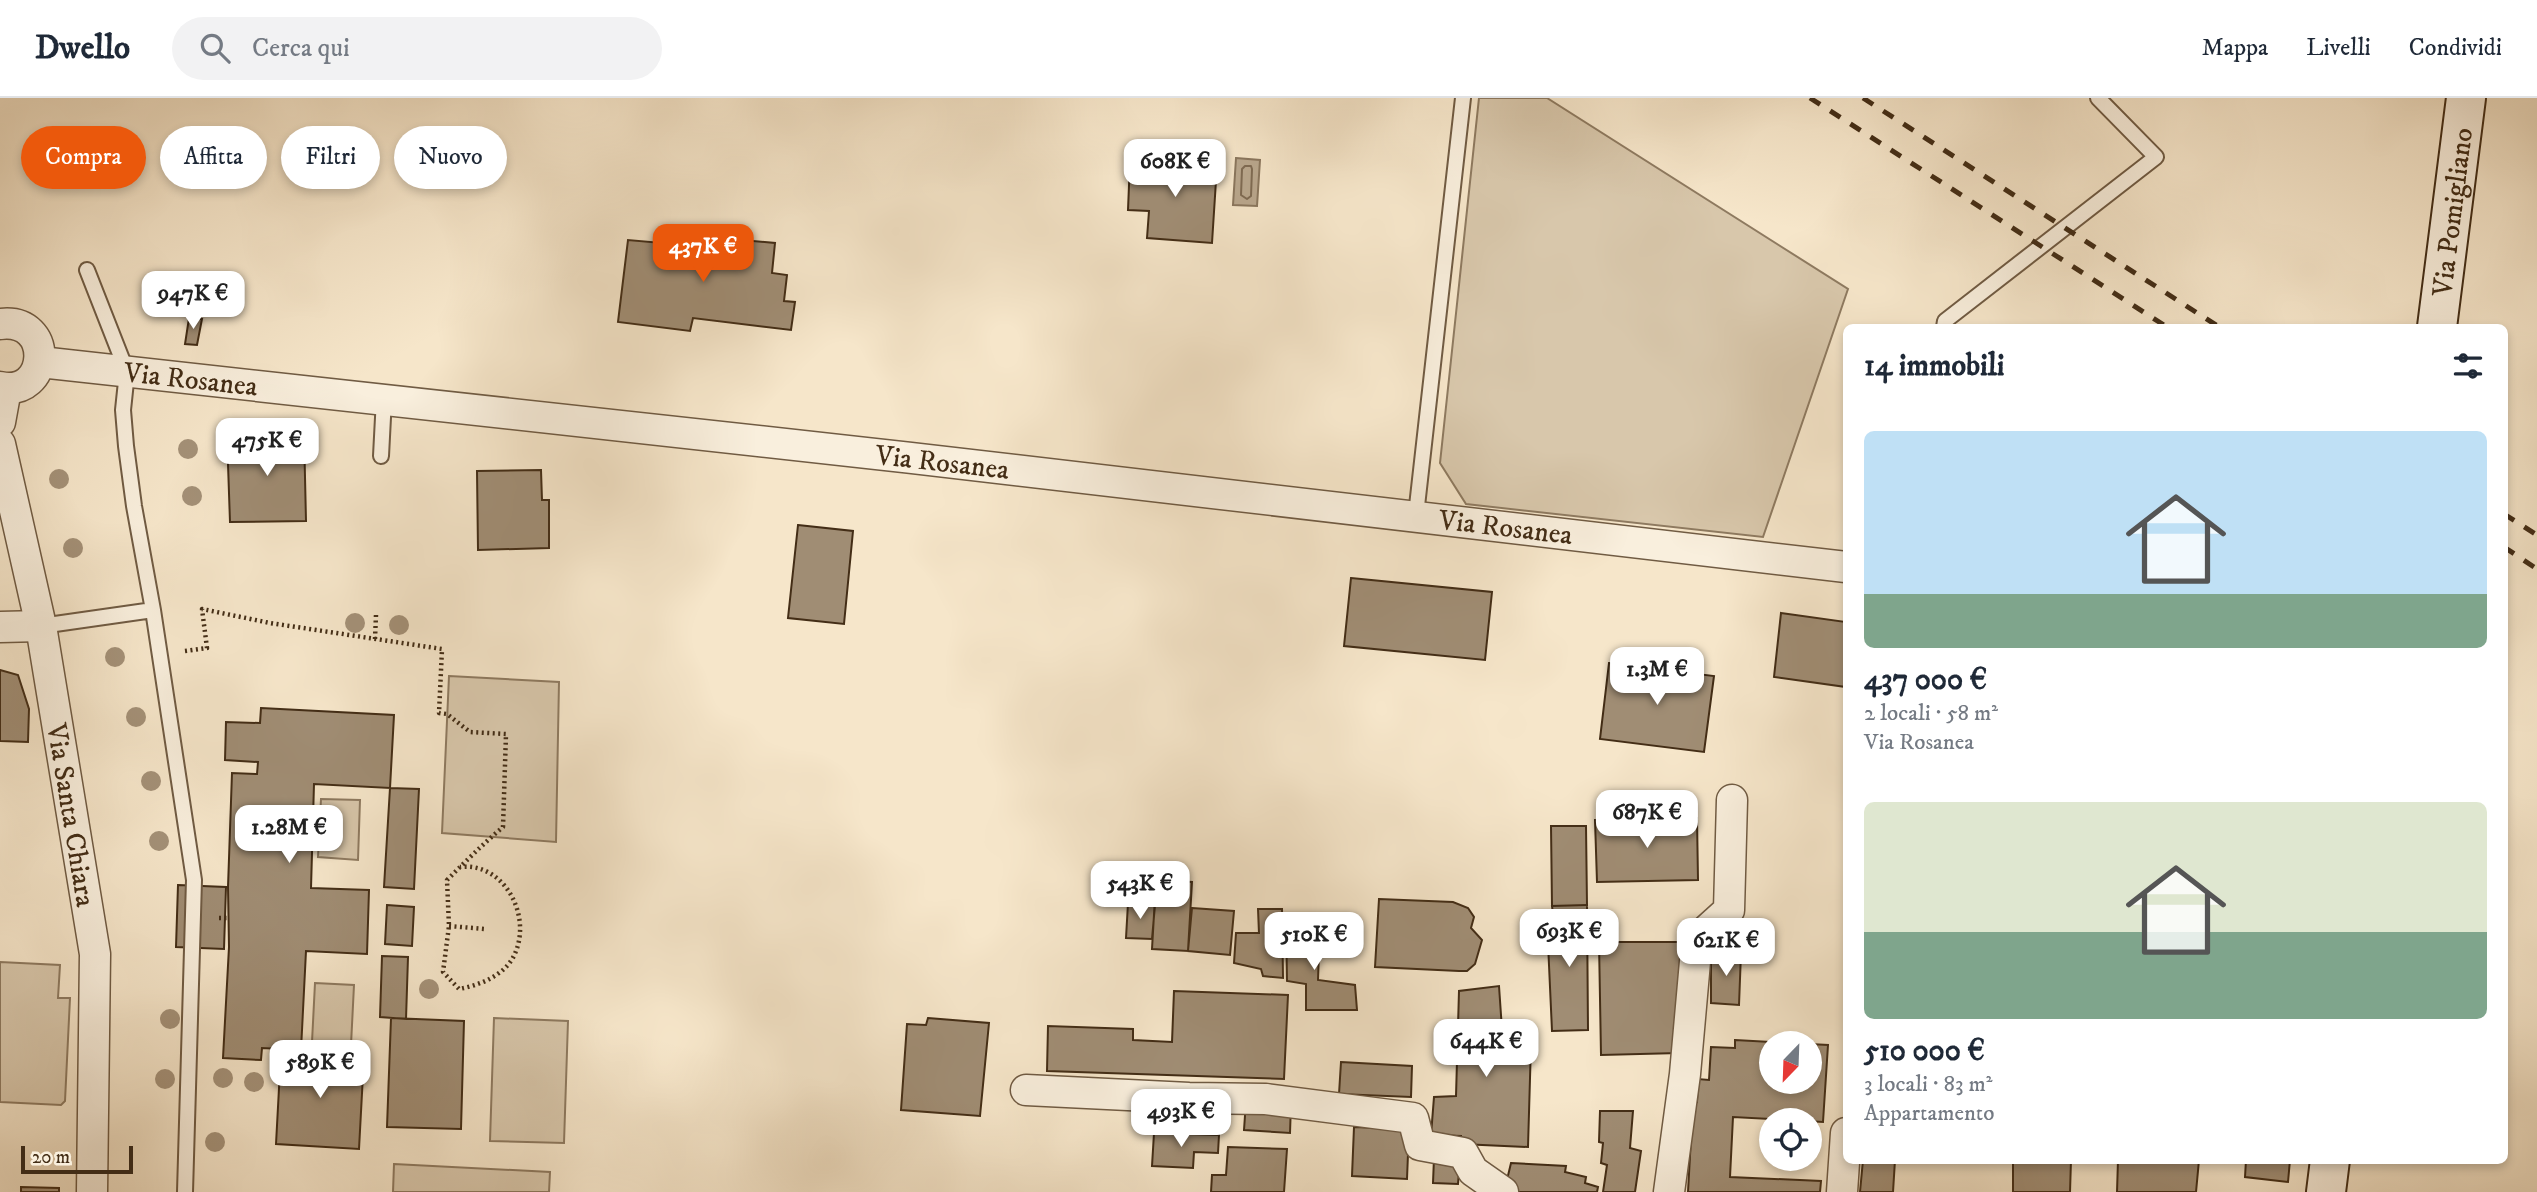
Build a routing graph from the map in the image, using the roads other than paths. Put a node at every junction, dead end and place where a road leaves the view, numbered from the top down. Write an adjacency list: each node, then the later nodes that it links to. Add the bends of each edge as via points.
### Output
1 (1463, 98): 15 (lane)
2 (2098, 98): 6 (lane, via 2156,157)
3 (2466, 98): 7 (main road, Via Pomigliano)
4 (87, 270): 9 (lane)
5 (0, 324): 8 (street, via 10,323 30,332)
6 (1944, 324)
7 (2437, 324)
8 (40, 362): 9 (street, Via Rosanea); 10 (street, via 32,379 15,388)
9 (127, 372): 11 (street, Via Rosanea); 17 (lane, via 126,446)
10 (3, 388): 12 (street)
11 (384, 398): 14 (lane); 15 (street, Via Rosanea)
12 (0, 422)
13 (0, 444): 18 (street, Via Santa Chiara)
14 (381, 456)
15 (1416, 514): 16 (street, Via Rosanea)
16 (1843, 567)
17 (153, 610): 18 (lane); 26 (lane, via 194,880)
18 (41, 625): 19 (street); 25 (street, Via Santa Chiara, via 95,954)
19 (0, 627)
20 (1732, 800): 28 (street, via 1729,911 1696,939)
21 (1026, 1090): 24 (street, via 1266,1099 1413,1118 1420,1145 1463,1153)
22 (1844, 1164): 29 (street)
23 (2330, 1164): 30 (main road)
24 (1468, 1181): 27 (street)
25 (92, 1192)
26 (185, 1192)
27 (1503, 1192)
28 (1669, 1192)
29 (1842, 1192)
30 (2326, 1192)

